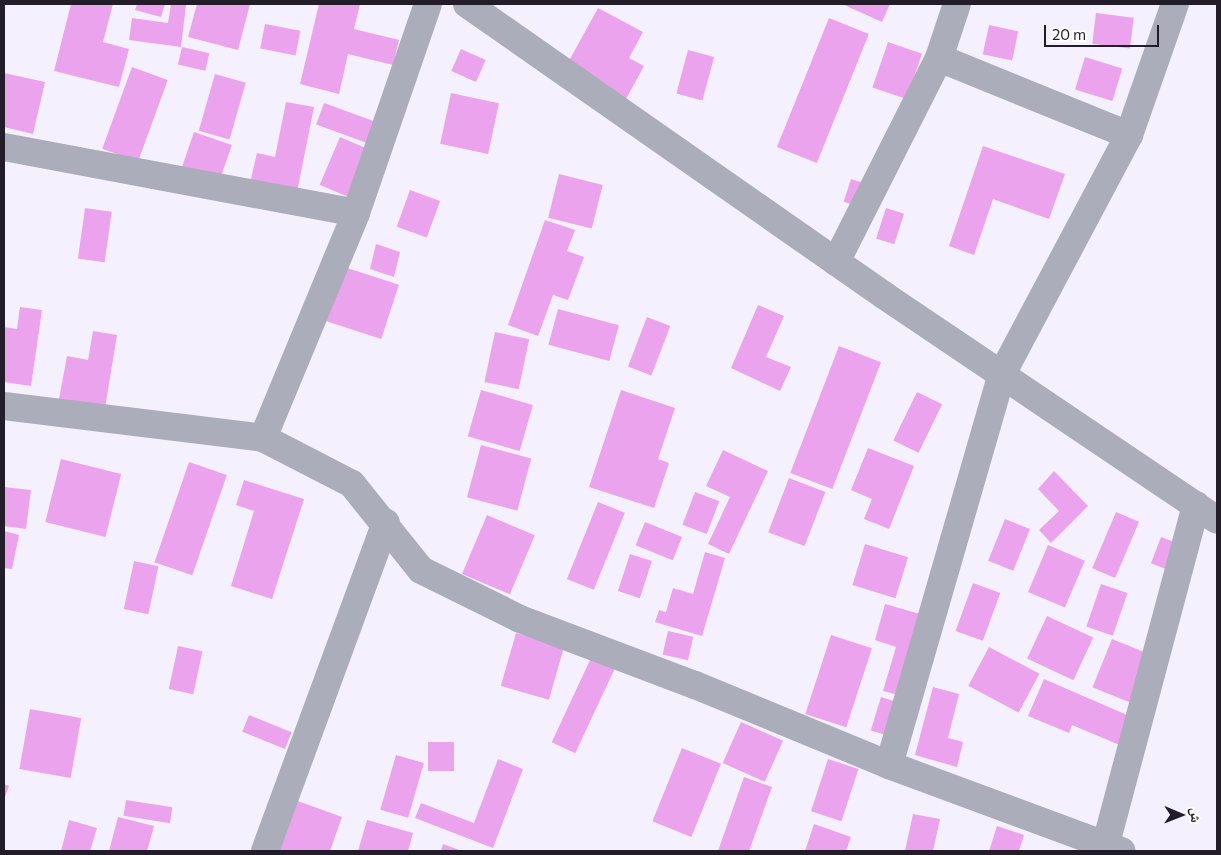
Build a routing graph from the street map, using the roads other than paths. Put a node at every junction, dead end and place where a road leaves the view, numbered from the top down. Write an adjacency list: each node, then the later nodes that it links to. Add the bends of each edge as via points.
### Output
1 (428, 4): 8 (street)
2 (467, 4): 9 (street)
3 (957, 4): 5 (street)
4 (1175, 4): 6 (street)
5 (939, 58): 6 (street); 9 (street)
6 (1129, 135): 10 (street)
7 (4, 147): 8 (street)
8 (356, 214): 12 (street)
9 (836, 262): 10 (street)
10 (1002, 374): 13 (street); 15 (street)
11 (4, 406): 12 (street)
12 (263, 438): 14 (street, via 352,484)
13 (1206, 512): 16 (street)
14 (386, 523): 15 (street, via 421,570 520,619); 17 (street)
15 (889, 765): 16 (street)
16 (1111, 849)
17 (265, 851)

